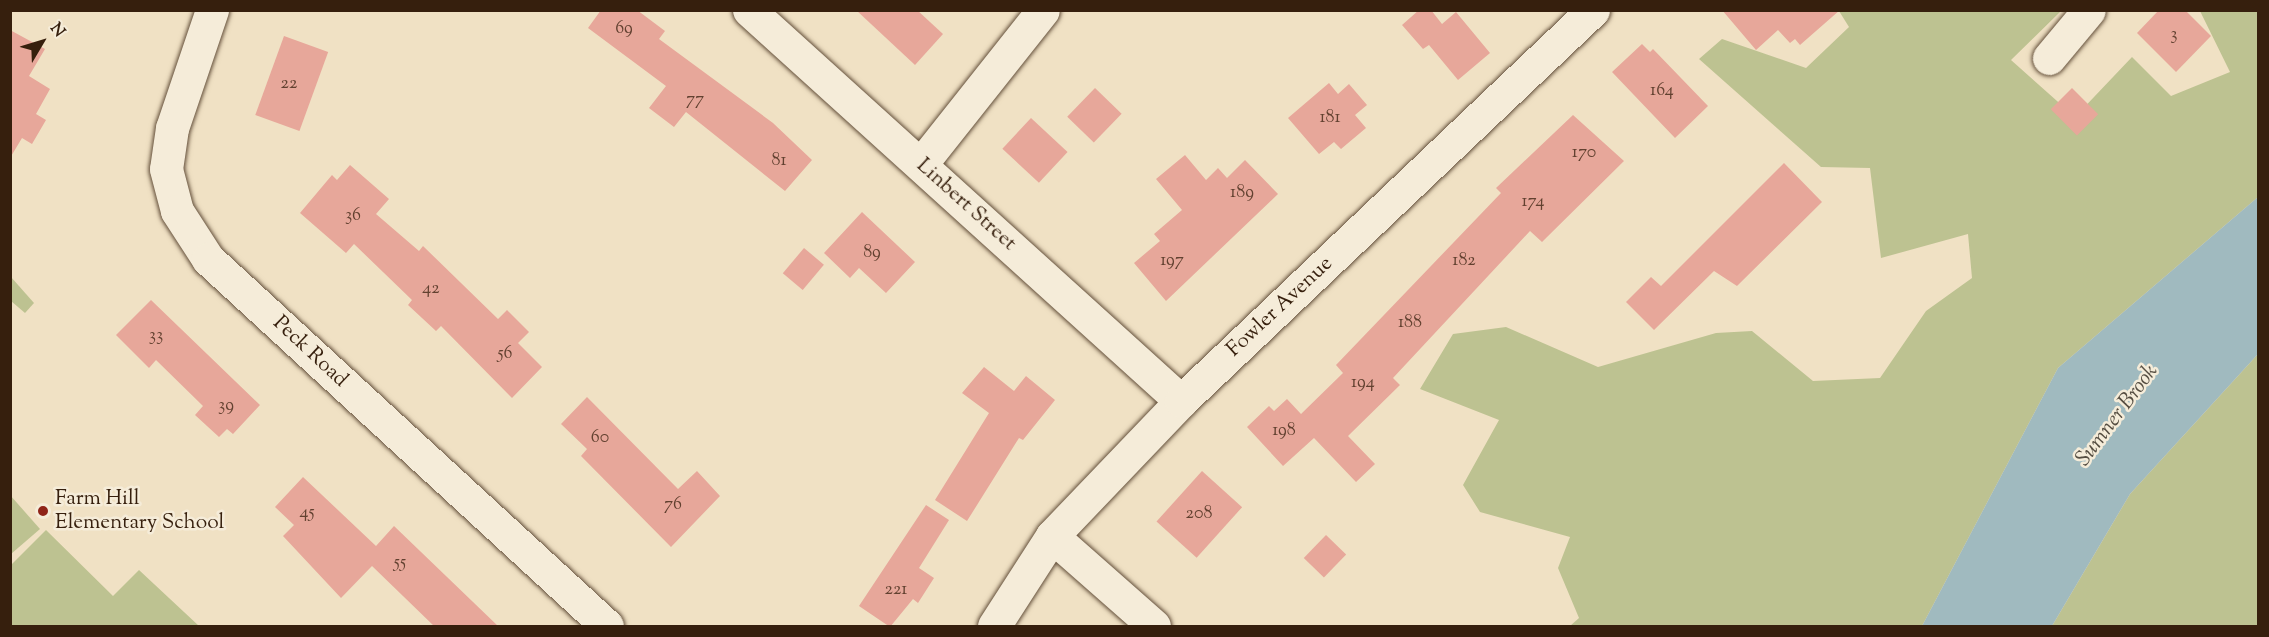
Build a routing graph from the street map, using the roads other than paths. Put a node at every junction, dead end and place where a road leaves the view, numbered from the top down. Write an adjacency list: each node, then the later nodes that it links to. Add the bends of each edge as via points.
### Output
1 (212, 10): 10 (street, Peck Road, via 172,128 166,169 177,211 208,259)
2 (749, 10): 7 (street, Linbert Street)
3 (1043, 10): 7 (street)
4 (1593, 10): 8 (street, Fowler Avenue)
5 (2090, 10): 6 (street)
6 (2049, 58)
7 (921, 164): 8 (street, Linbert Street)
8 (1182, 400): 9 (street, Fowler Avenue)
9 (1052, 536): 11 (street, Fowler Avenue); 12 (street)
10 (607, 627)
11 (994, 627)
12 (1154, 627)

